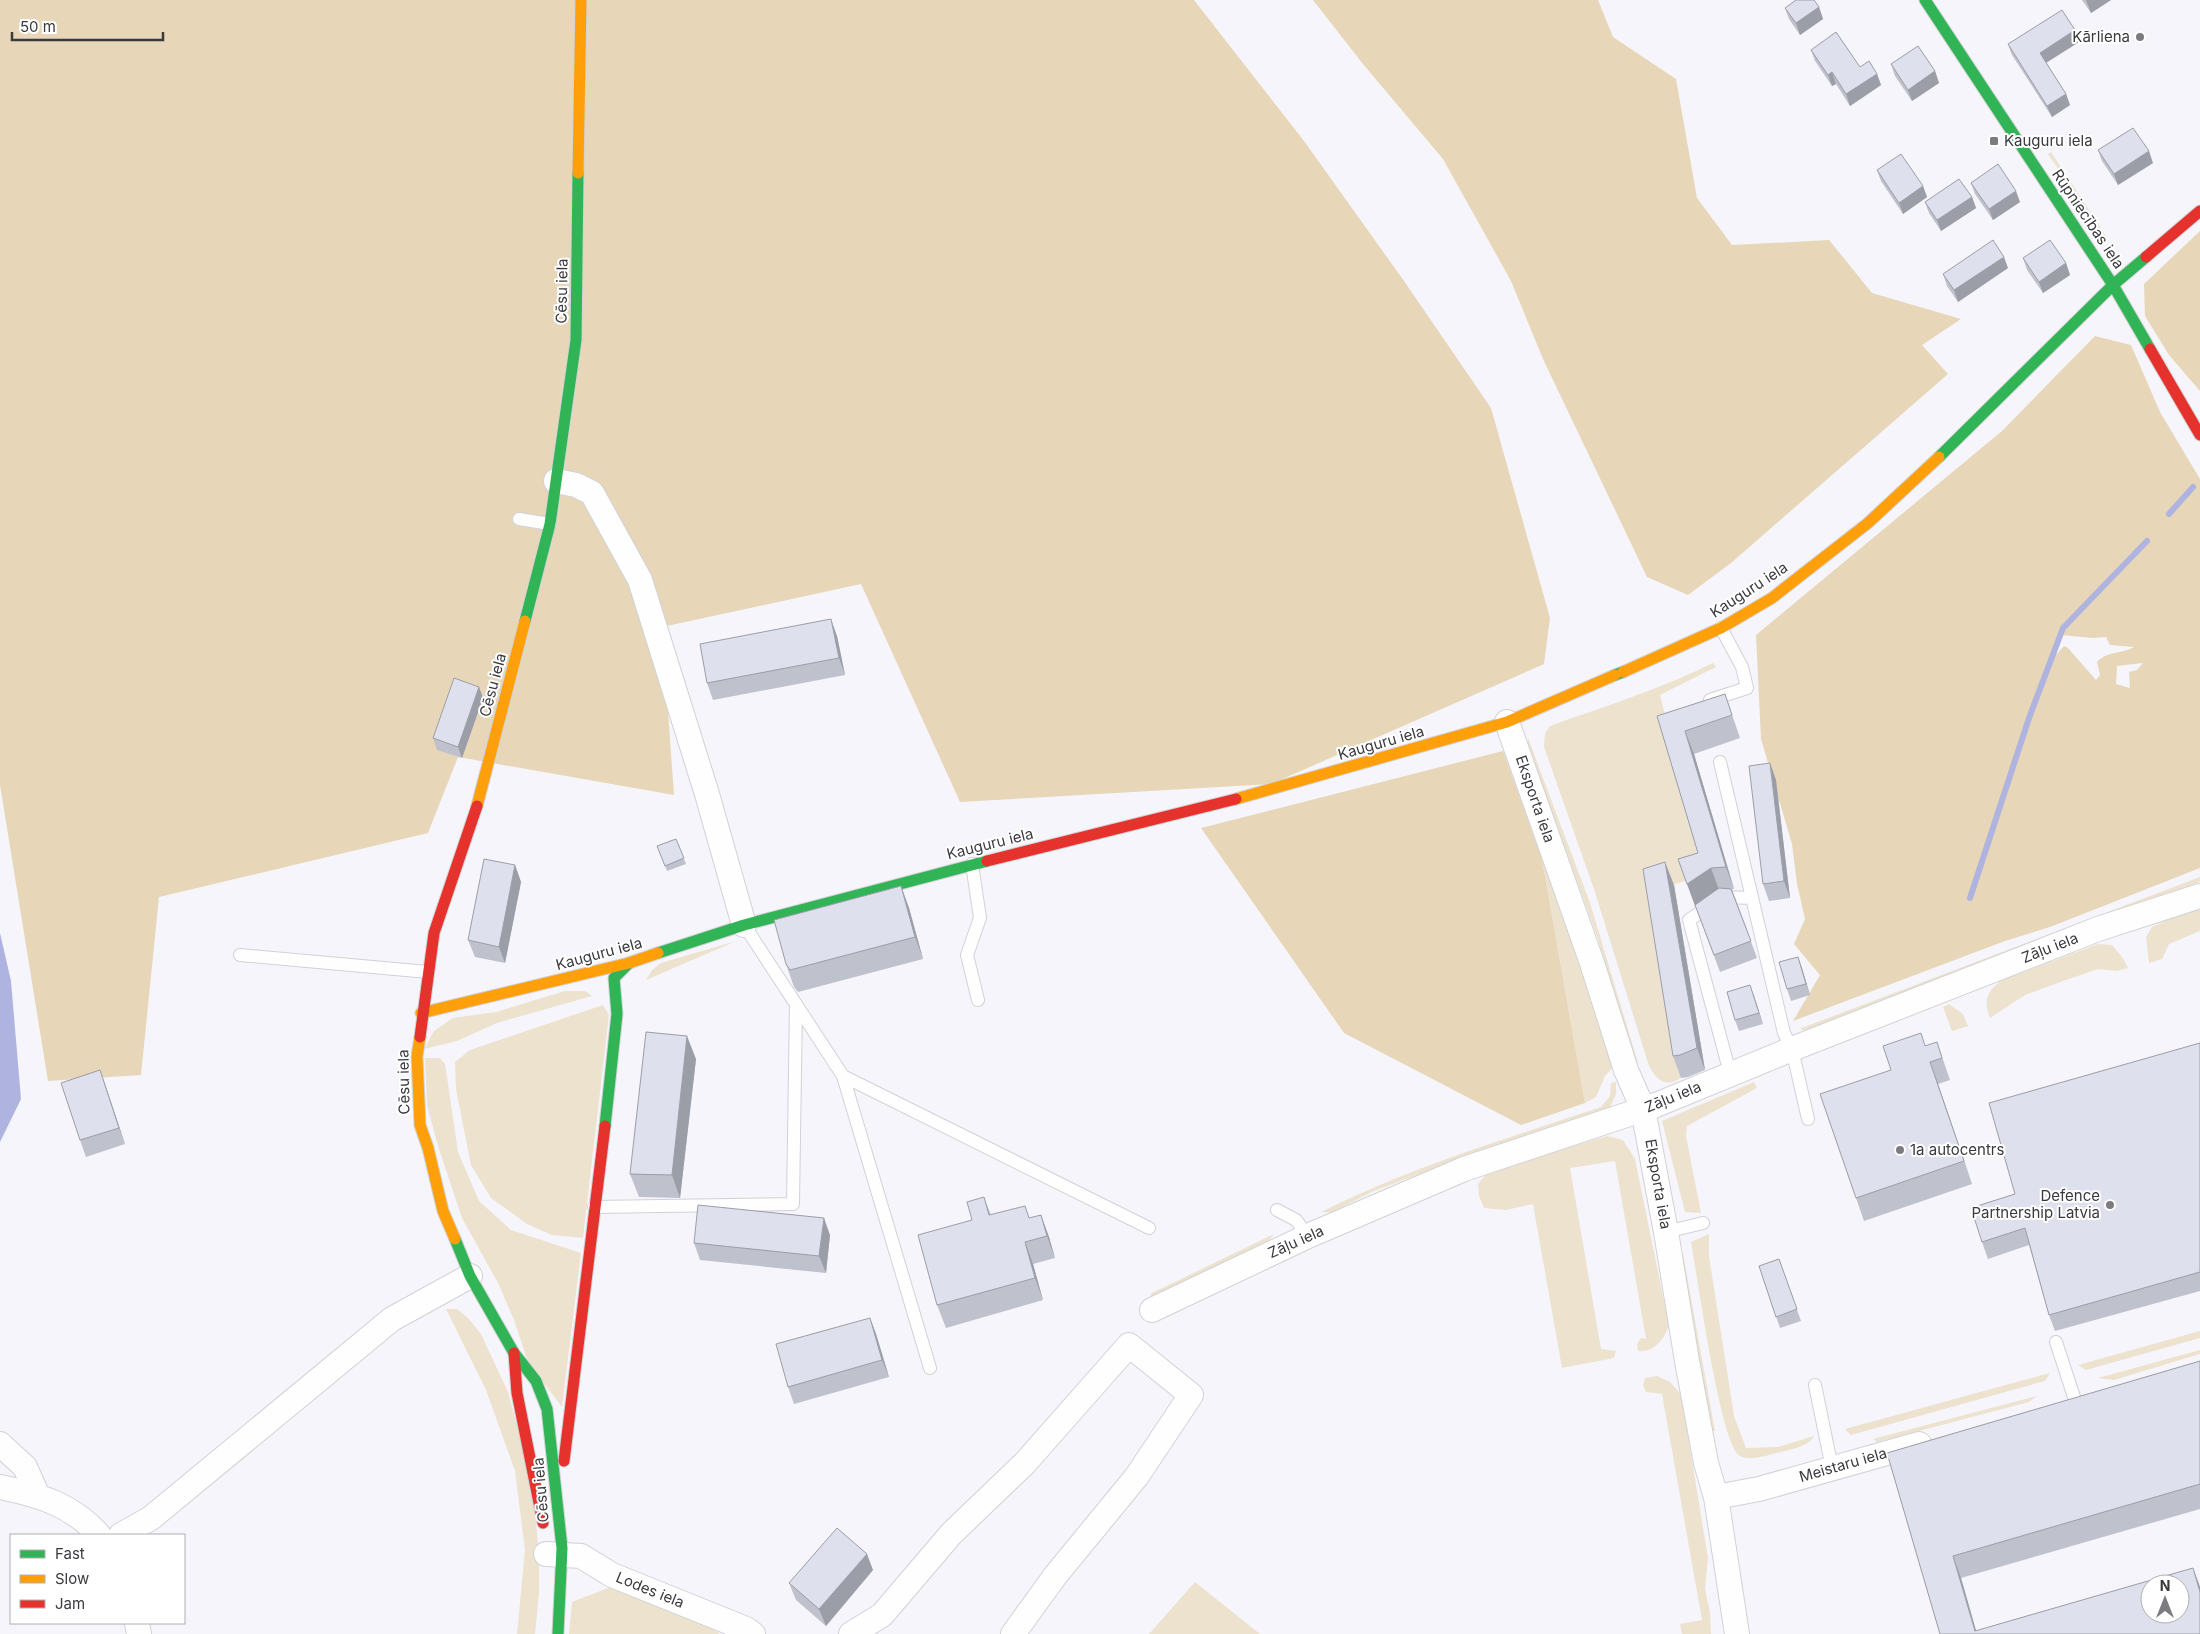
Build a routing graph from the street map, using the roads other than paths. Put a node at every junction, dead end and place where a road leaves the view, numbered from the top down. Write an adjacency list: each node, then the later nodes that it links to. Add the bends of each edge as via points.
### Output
1 (581, 0): 6 (main road, Cēsu iela, via 576,340)
2 (1925, 0): 4 (main road, Rūpniecības iela)
3 (2200, 211): 4 (main road, Kauguru iela)
4 (2114, 285): 5 (main road, Rūpniecības iela); 9 (main road, Kauguru iela, via 1971,427 1868,523 1772,598)
5 (2200, 435)
6 (556, 481): 8 (main road, Cēsu iela); 16 (street, via 576,485 592,493 640,580)
7 (519, 519): 8 (lane)
8 (550, 524): 19 (main road, Cēsu iela, via 475,813 434,933)
9 (1721, 628): 10 (lane, via 1742,667 1747,688); 11 (main road, Kauguru iela)
10 (1701, 703)
11 (1507, 722): 13 (main road, Kauguru iela, via 1278,790); 26 (street, Eksporta iela, via 1626,1070)
12 (1720, 762): 15 (lane)
13 (972, 864): 16 (main road, Kauguru iela); 20 (lane, via 980,918 967,955)
14 (2200, 896): 23 (street, Zāļu iela, via 2098,930)
15 (1752, 898): 23 (lane, via 1784,1033); 24 (lane, via 1723,897 1689,920)
16 (744, 926): 18 (main road, Kauguru iela); 21 (lane)
17 (240, 955): 19 (lane)
18 (629, 963): 22 (main road, Kauguru iela); 28 (main road, via 614,978 617,1014)
19 (428, 972): 22 (main road, Cēsu iela)
20 (978, 1000)
21 (796, 1004): 25 (lane); 28 (lane, via 793,1204)
22 (422, 1013): 34 (main road, Cēsu iela, via 417,1056 420,1125 443,1211)
23 (1792, 1049): 26 (street, Zāļu iela); 27 (lane)
24 (1727, 1062)
25 (842, 1076): 31 (lane); 38 (lane)
26 (1643, 1109): 32 (street, Eksporta iela); 33 (street, Zāļu iela, via 1464,1169)
27 (1808, 1119)
28 (594, 1208): 47 (main road)
29 (1277, 1210): 33 (lane, via 1296,1220)
30 (1703, 1223): 32 (lane)
31 (1149, 1228)
32 (1666, 1232): 46 (street, Eksporta iela, via 1706,1463)
33 (1308, 1236): 35 (street, Zāļu iela)
34 (470, 1276): 37 (main road, Cēsu iela); 49 (street, via 392,1319 151,1518)
35 (1152, 1310)
36 (2056, 1342): 40 (lane)
37 (514, 1353): 47 (main road, Cēsu iela, via 536,1381 547,1409); 50 (main road, Cēsu iela, via 517,1393)
38 (930, 1368)
39 (1815, 1385): 43 (lane)
40 (2075, 1400)
41 (1944, 1437): 43 (street, Meistaru iela)
42 (0, 1444): 45 (street, via 25,1467)
43 (1832, 1468): 46 (street, Meistaru iela, via 1759,1489)
44 (0, 1487): 45 (street)
45 (37, 1494): 48 (street, via 66,1508)
46 (1716, 1497): 55 (street, Eksporta iela)
47 (558, 1510): 50 (main road, Cēsu iela)
48 (98, 1534)
49 (124, 1534)
50 (549, 1550): 51 (main road, Cēsu iela); 52 (street, Lodes iela, via 585,1558 612,1576)
51 (558, 1634)
52 (753, 1634)
53 (851, 1634): 54 (street, via 882,1615 951,1534 1025,1463 1129,1345 1191,1395 1137,1476 1055,1576)
54 (1013, 1634)
55 (1737, 1634)

